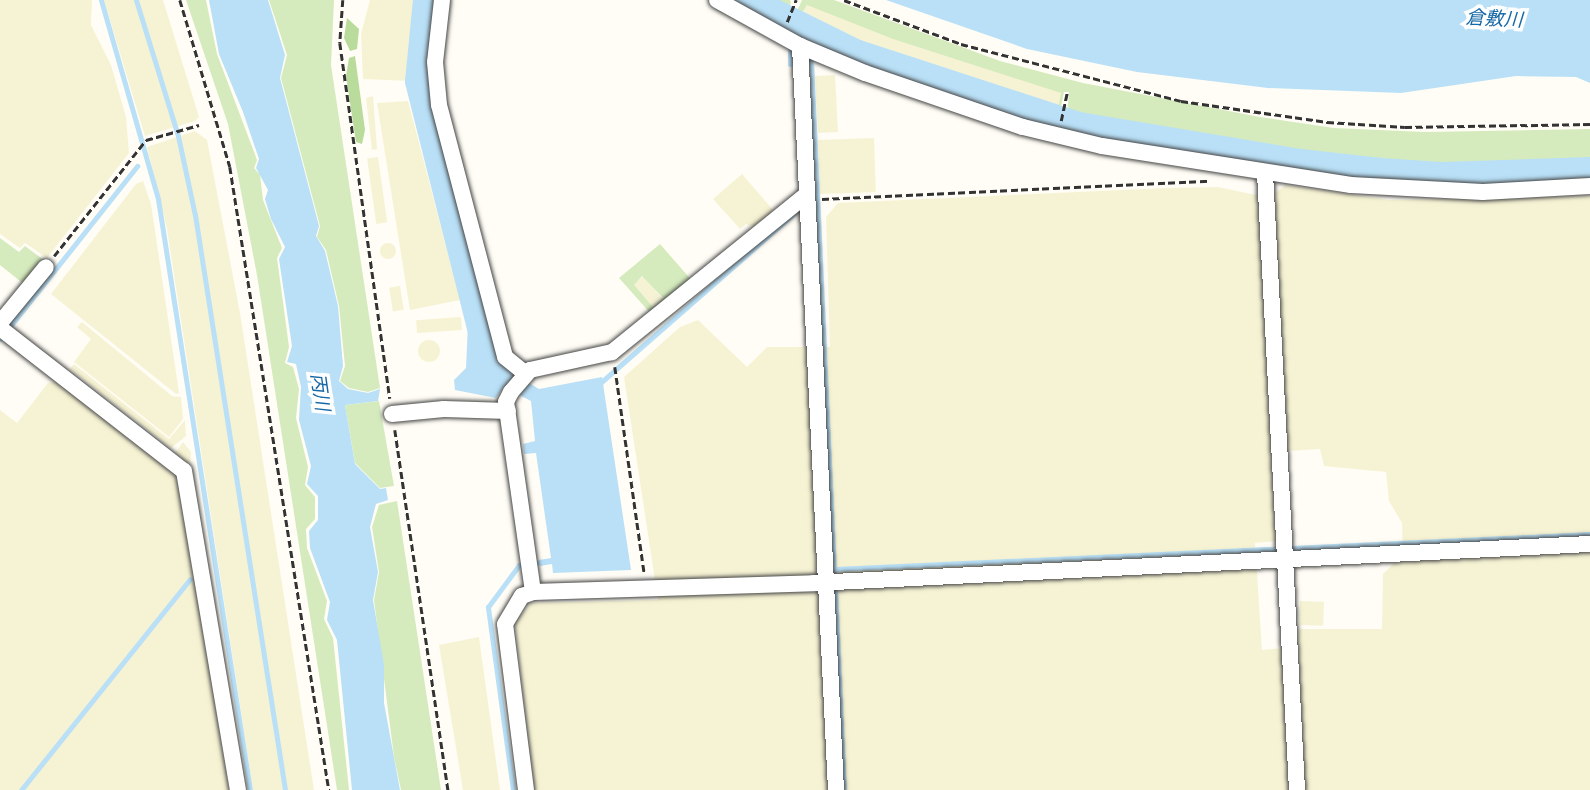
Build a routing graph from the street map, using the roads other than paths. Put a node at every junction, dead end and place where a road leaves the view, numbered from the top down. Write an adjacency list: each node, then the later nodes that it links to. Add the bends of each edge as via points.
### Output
1 (442, 0): 9 (street, via 435,62 439,105 506,357)
2 (717, 0): 3 (street)
3 (800, 46): 4 (street, via 1023,127 1102,146); 6 (street)
4 (1265, 173): 5 (street, via 1416,189); 13 (street)
5 (1590, 186)
6 (814, 197): 9 (street, via 612,352); 14 (street)
7 (46, 267): 8 (street)
8 (3, 329): 16 (street, via 184,471)
9 (523, 375): 10 (street, via 511,392)
10 (508, 411): 11 (street, via 443,409); 15 (street)
11 (392, 414)
12 (1590, 544): 13 (street)
13 (1282, 552): 14 (street); 19 (street)
14 (825, 581): 15 (street); 18 (street)
15 (533, 592): 17 (street, via 522,596 505,624)
16 (238, 790)
17 (526, 790)
18 (836, 790)
19 (1297, 790)

